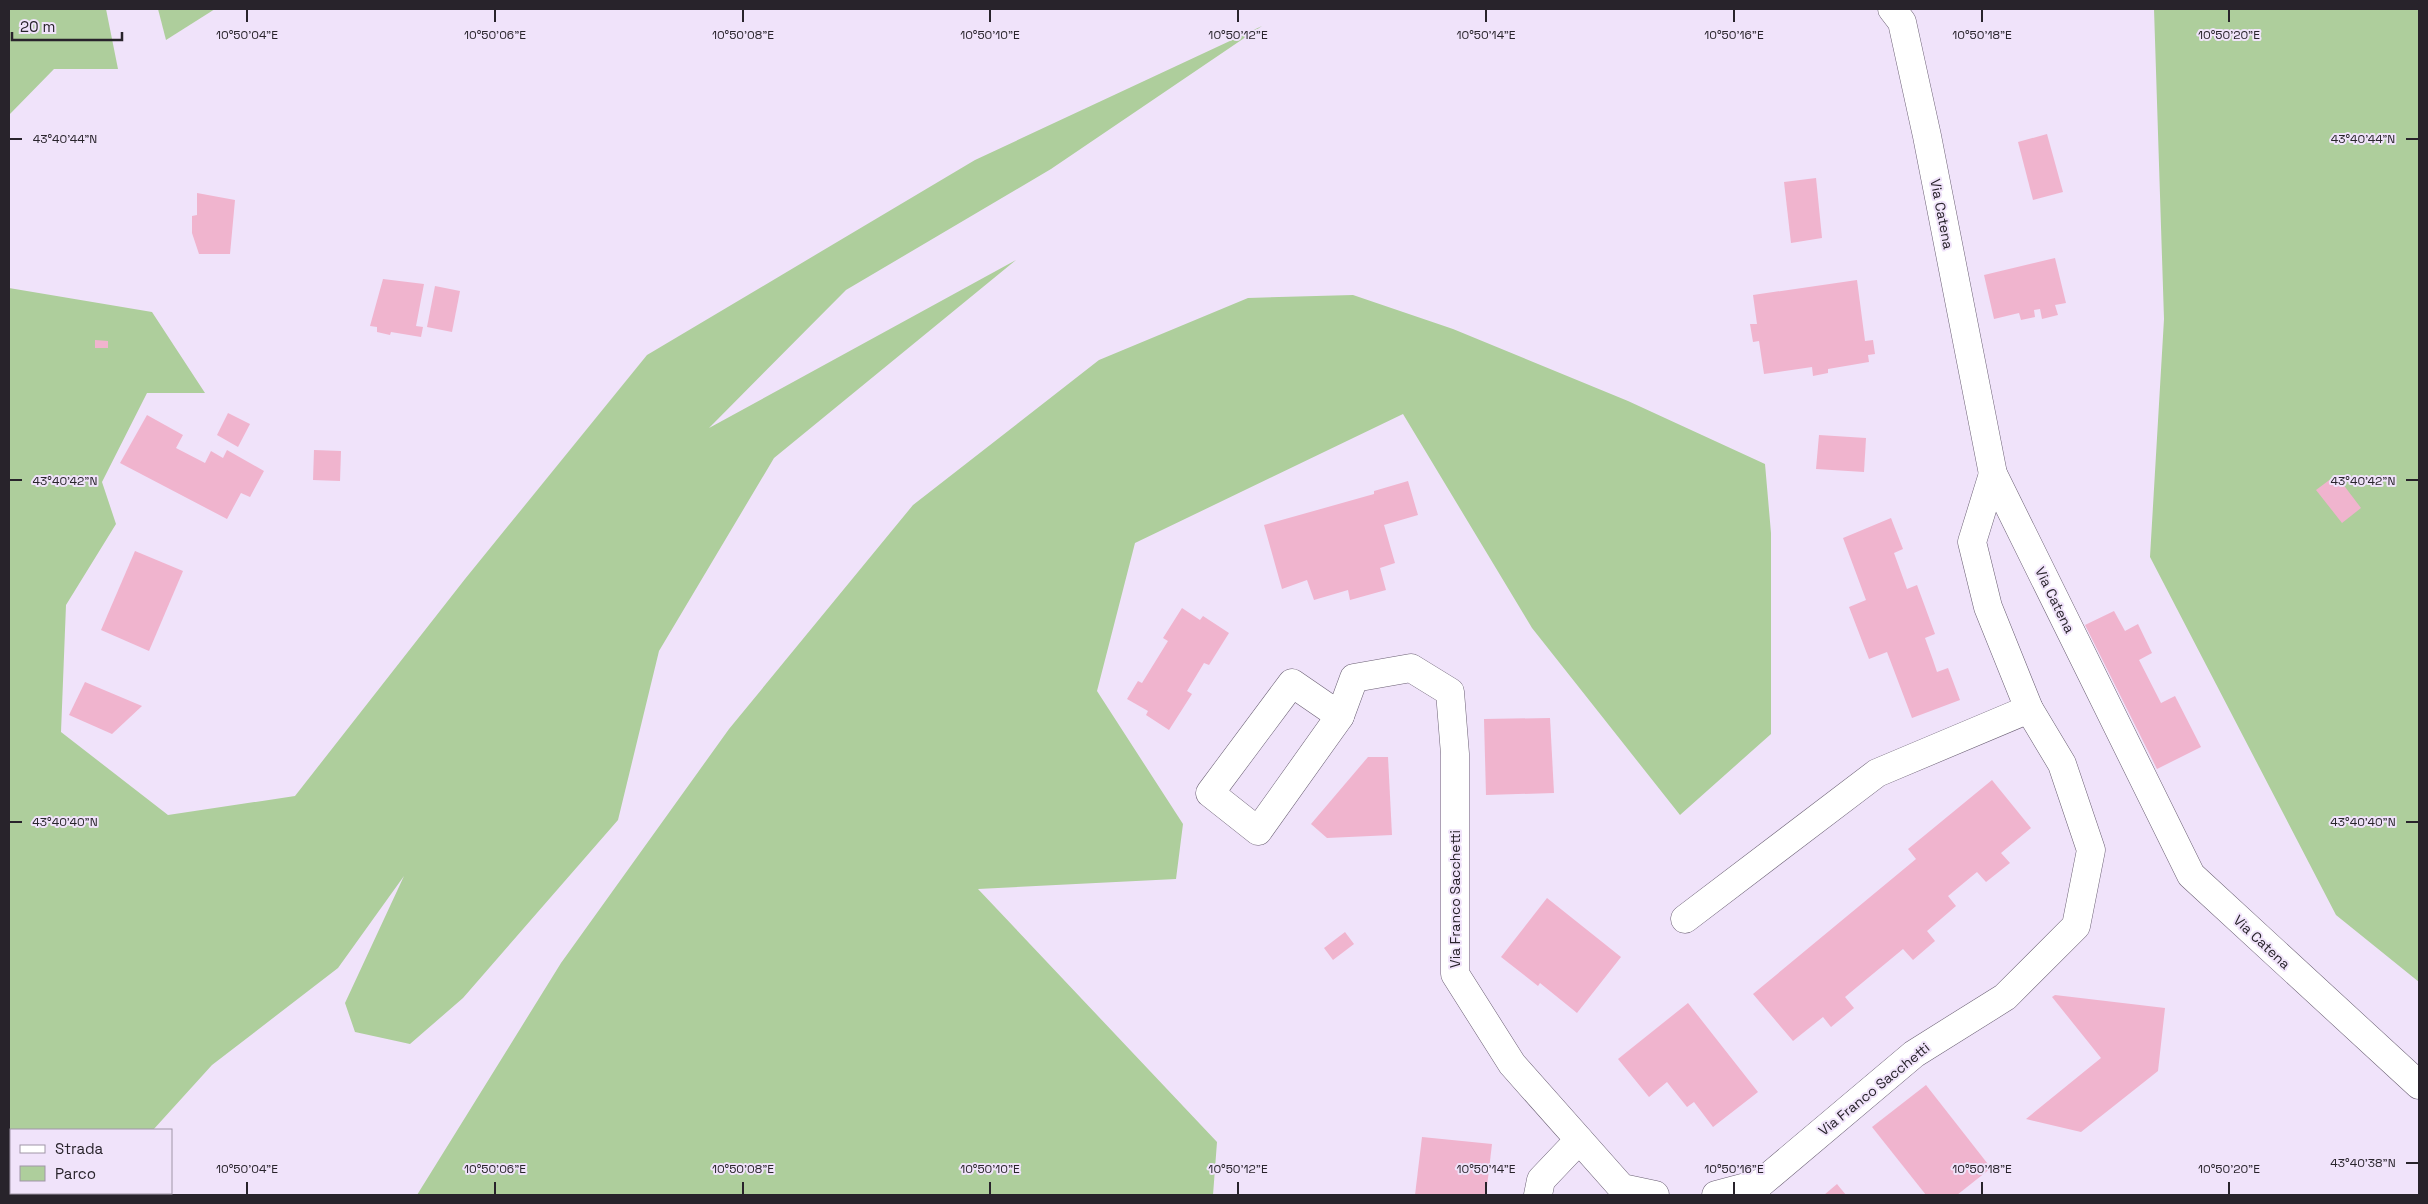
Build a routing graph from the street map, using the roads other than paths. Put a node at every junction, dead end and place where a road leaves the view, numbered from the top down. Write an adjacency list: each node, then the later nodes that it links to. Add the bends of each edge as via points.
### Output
1 (1898, 13): 2 (street, Via Catena, via 1928,136)
2 (1992, 474): 3 (street, Via Franco Sacchetti, via 1972,542 1988,607); 6 (street, Via Catena, via 2191,875)
3 (2029, 709): 5 (street, via 1877,773); 10 (street, Via Franco Sacchetti, via 2062,764 2091,850 2076,926 2005,997 1914,1054 1761,1183)
4 (1340, 716): 4 (street, Via Franco Sacchetti, via 1292,683 1210,793 1258,831); 7 (street, Via Franco Sacchetti, via 1354,678 1411,668 1450,692 1455,754 1455,974 1512,1064)
5 (1685, 918)
6 (2419, 1085)
7 (1579, 1140): 8 (street, via 1541,1180); 9 (street, Via Franco Sacchetti, via 1622,1188)
8 (1538, 1195)
9 (1655, 1195)
10 (1716, 1195)

